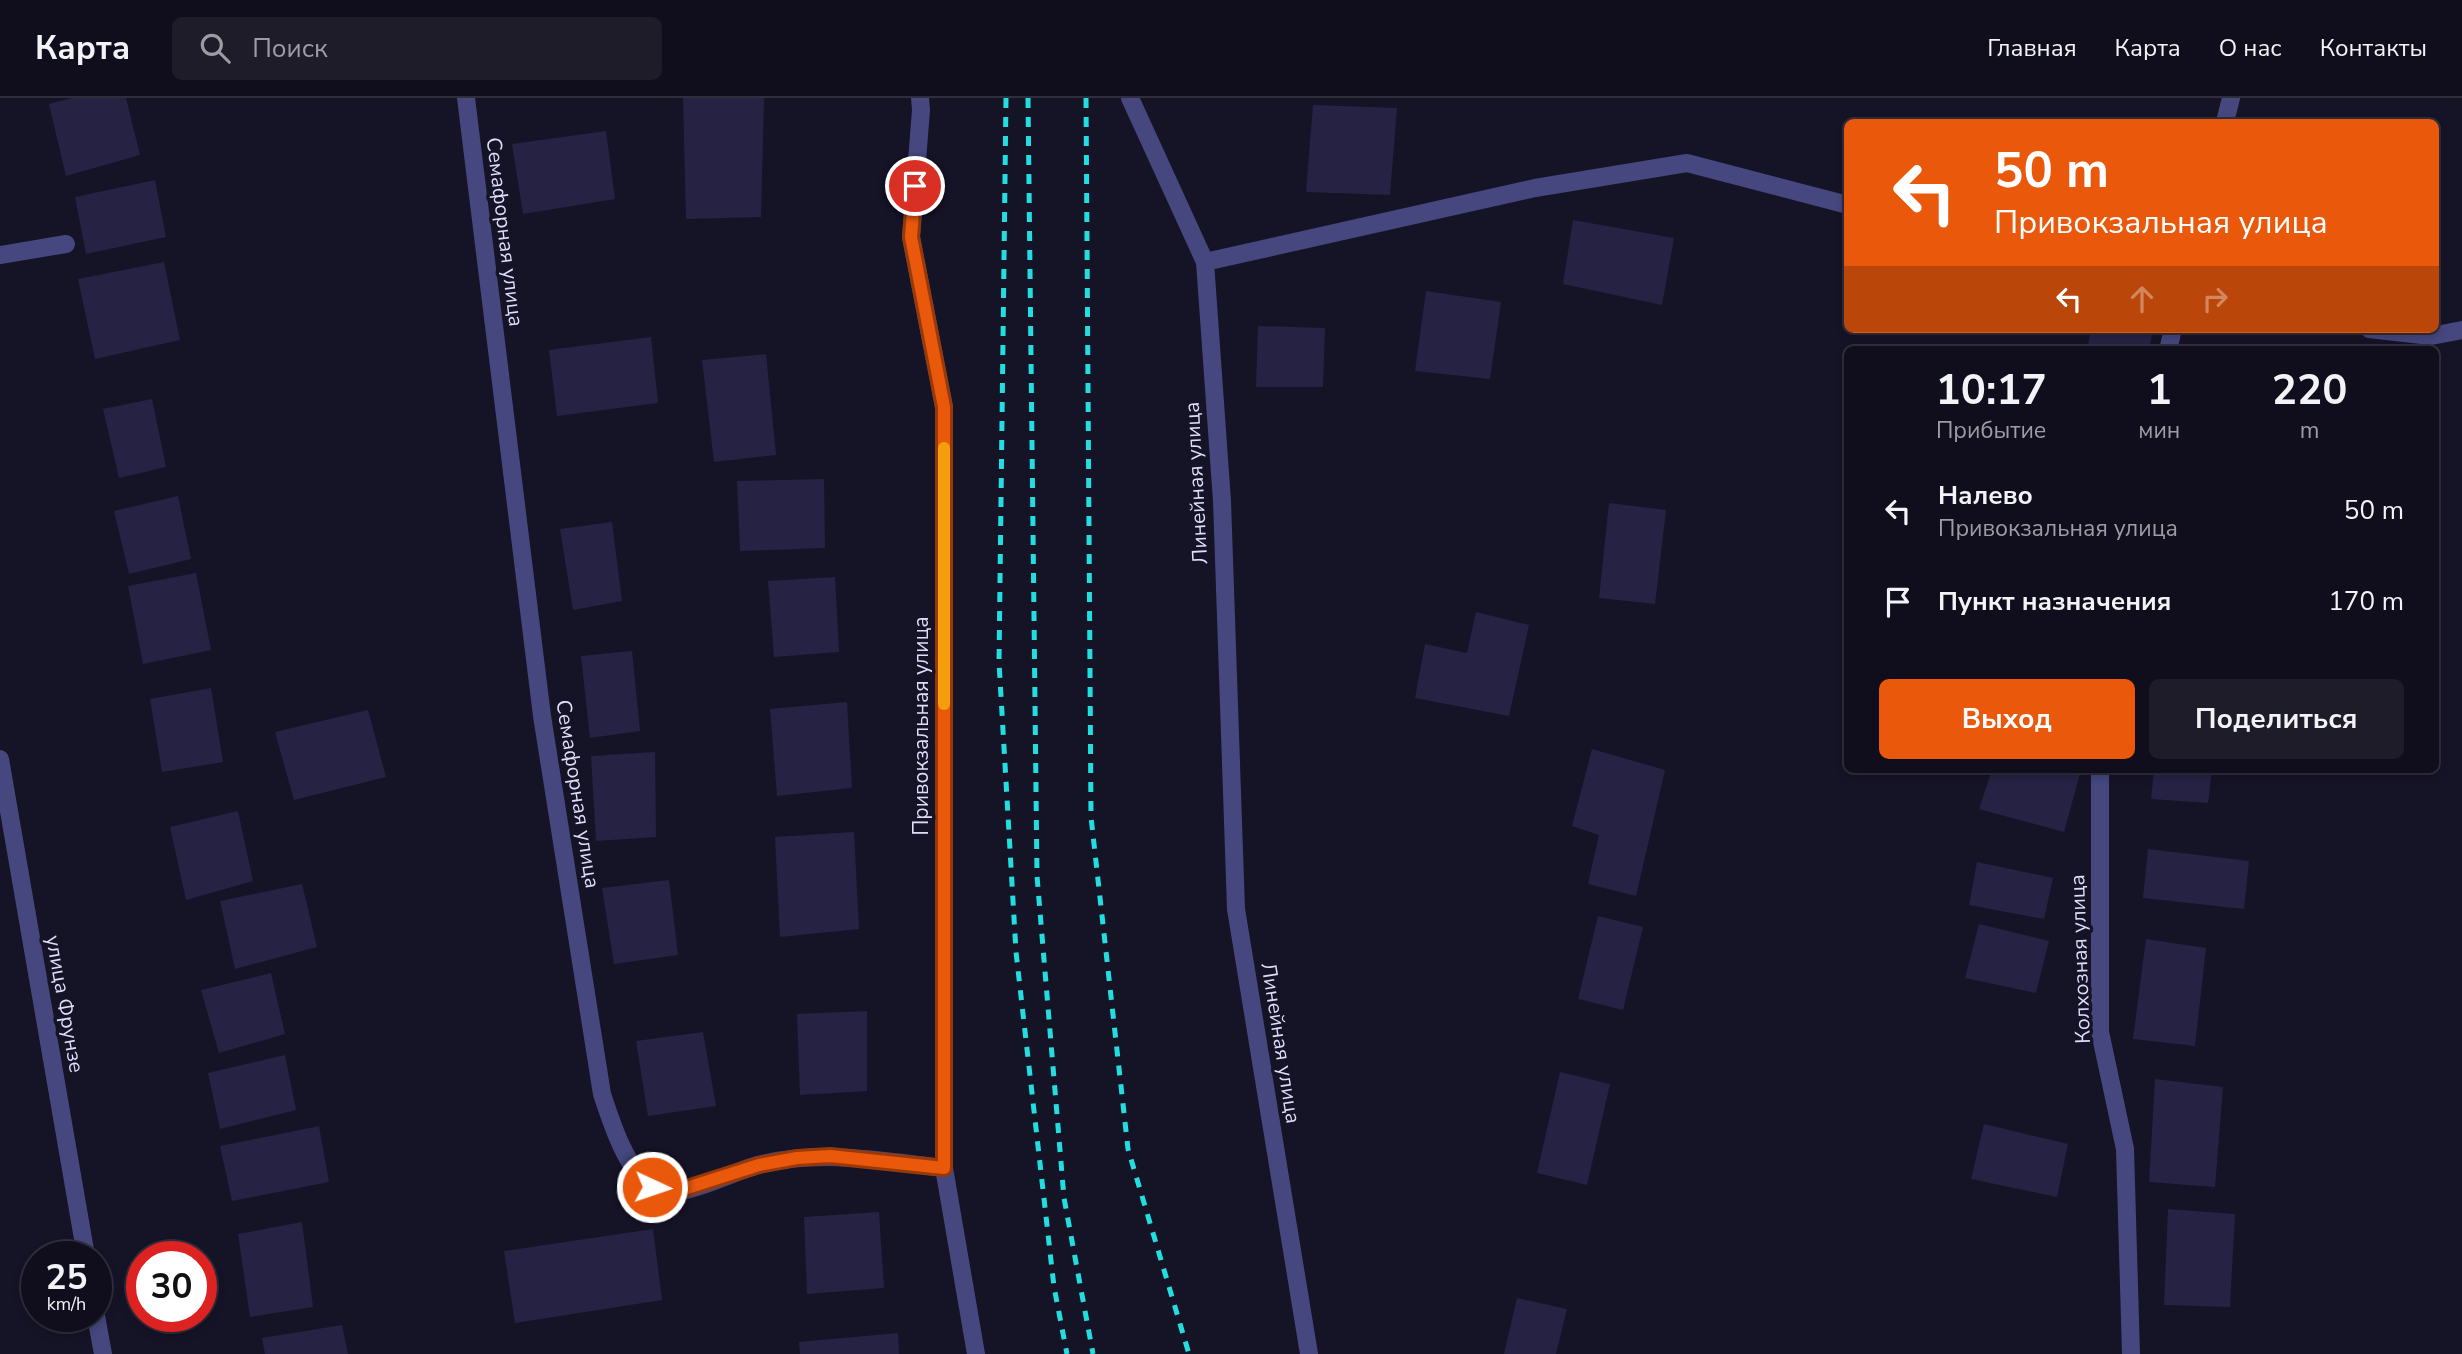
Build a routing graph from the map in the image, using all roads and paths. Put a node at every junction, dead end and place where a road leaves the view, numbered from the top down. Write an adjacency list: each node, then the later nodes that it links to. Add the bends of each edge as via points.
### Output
1 (466, 98): 14 (street, Семафорная улица, via 542,716 602,1094 611,1122 637,1172 652,1187 671,1193 797,1158 830,1156)
2 (920, 98): 14 (street, Привокзальная улица, via 911,237 944,407)
3 (1130, 98): 9 (street)
4 (2231, 98): 5 (street)
5 (2226, 119)
6 (1844, 204): 9 (street, via 1687,163 1535,188)
7 (66, 244): 8 (street)
8 (0, 255)
9 (1205, 262): 19 (street, Линейная улица, via 1222,501 1236,909)
10 (2462, 330): 11 (street, via 2431,336)
11 (2404, 333)
12 (0, 759): 15 (street, улица Фрунзе)
13 (2100, 773): 20 (street, Колхозная улица, via 2100,1032 2125,1149)
14 (944, 1168): 18 (street, Привокзальная улица)
15 (83, 1241)
16 (99, 1332): 17 (street)
17 (103, 1354)
18 (975, 1354)
19 (1309, 1354)
20 (2131, 1354)

